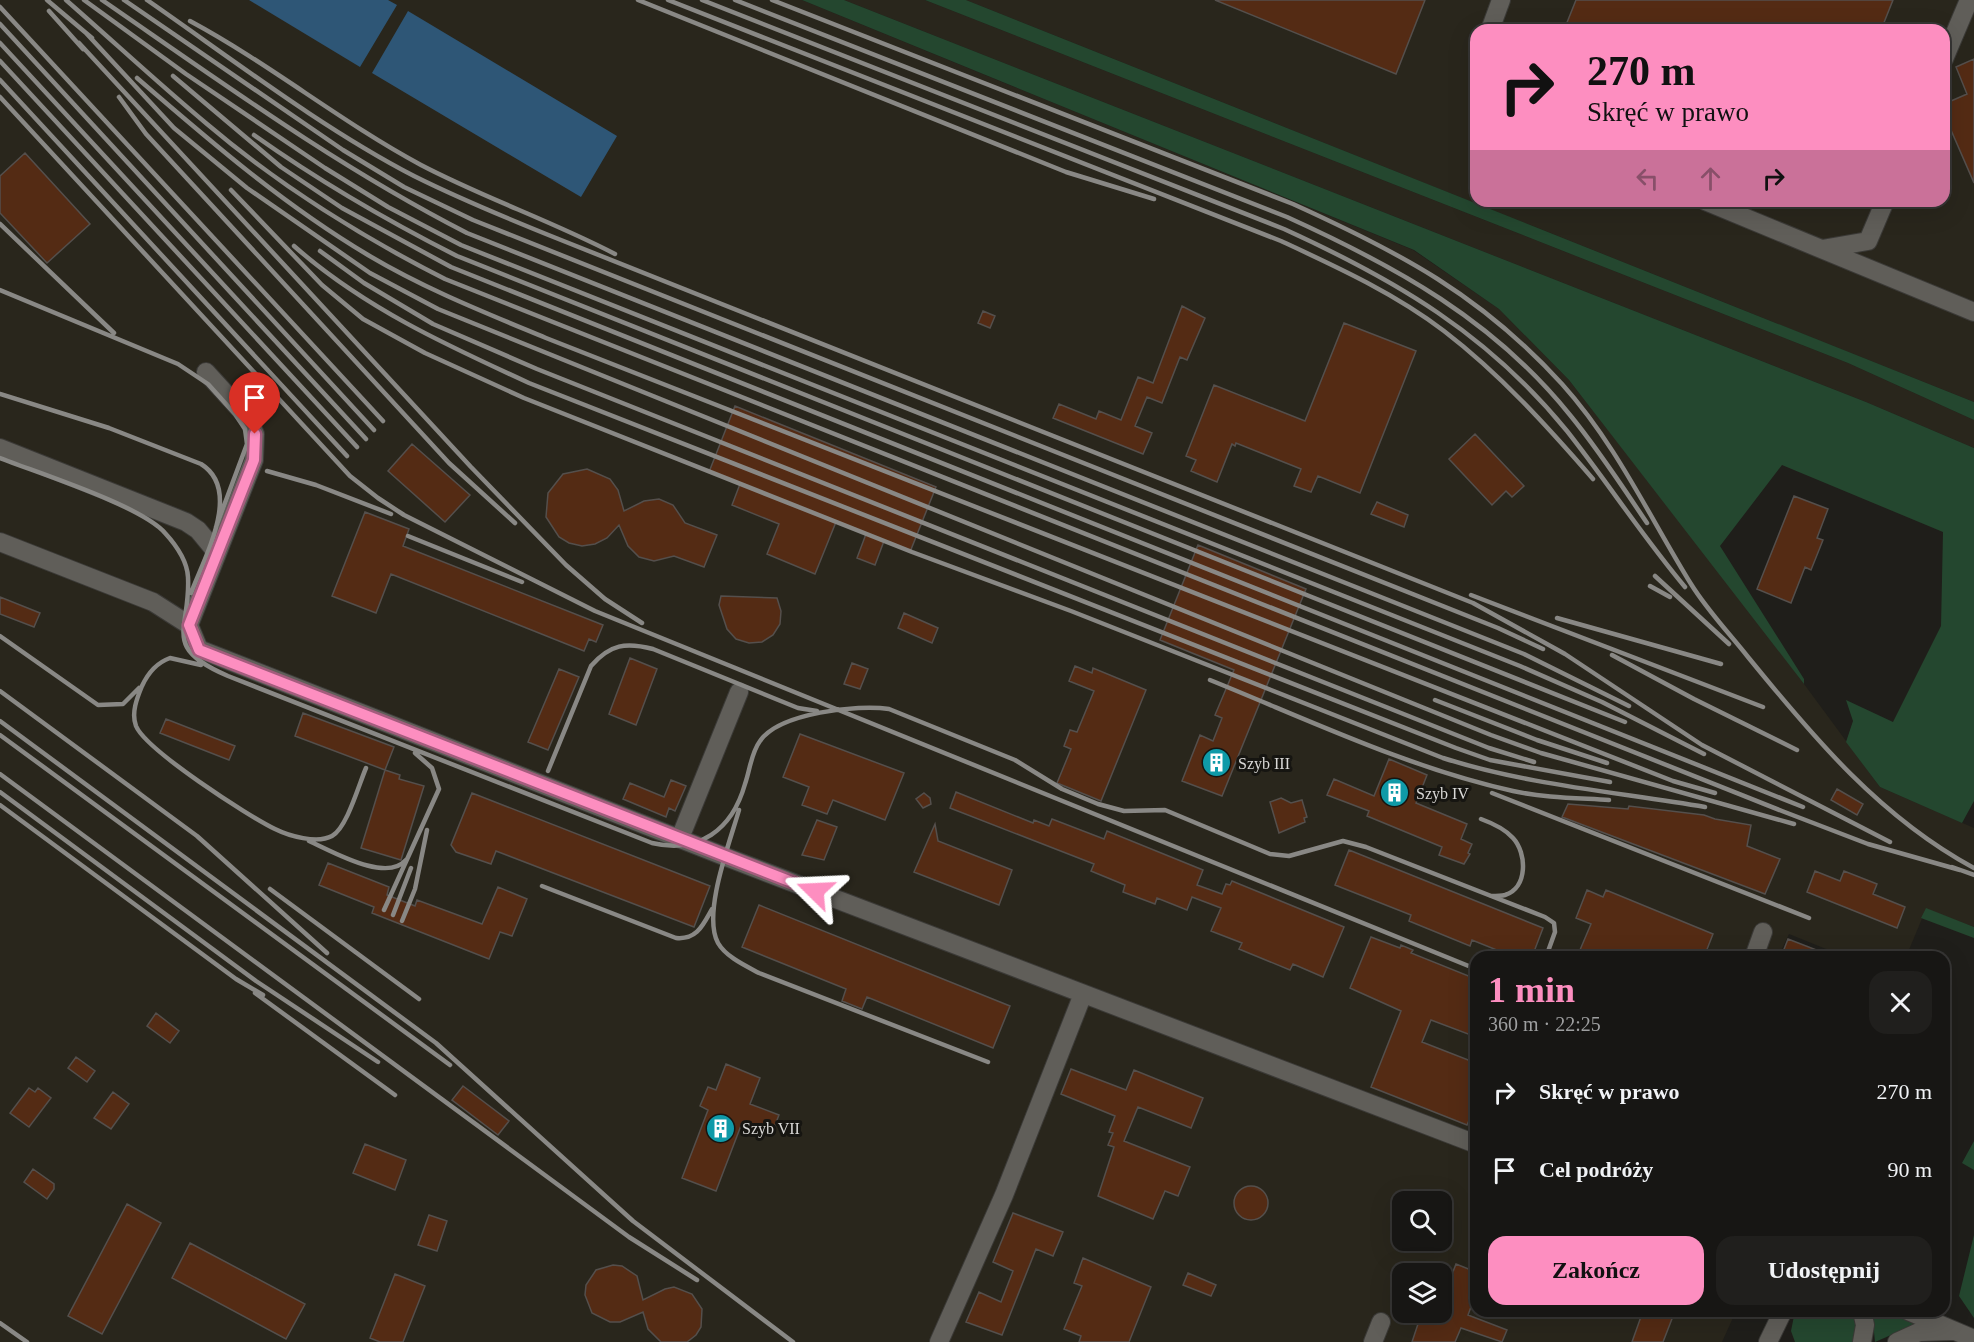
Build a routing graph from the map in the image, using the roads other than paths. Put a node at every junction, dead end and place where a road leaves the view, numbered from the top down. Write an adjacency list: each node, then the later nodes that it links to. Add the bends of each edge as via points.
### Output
1 (1502, 0): 3 (street)
2 (1969, 0): 4 (street)
3 (1492, 24)
4 (1950, 45)
5 (1720, 207): 7 (street)
6 (1882, 207): 7 (street, via 1868,241)
7 (1822, 249): 8 (street)
8 (1974, 312)
9 (206, 372): 12 (street, via 248,418 255,434 254,460)
10 (0, 448): 12 (street, via 186,522)
11 (0, 542): 13 (street, via 153,602)
12 (217, 553): 13 (street)
13 (189, 625): 15 (street, via 199,650)
14 (740, 692): 15 (street)
15 (680, 837): 18 (street)
16 (1763, 932): 17 (street)
17 (1756, 951)
18 (1083, 994): 19 (street); 26 (street, via 1004,1195)
19 (1470, 1142)
20 (1780, 1317): 28 (street)
21 (1783, 1317): 29 (street)
22 (1863, 1317): 30 (street)
23 (1919, 1318): 25 (street); 31 (street)
24 (1381, 1323): 27 (street)
25 (1974, 1339)
26 (939, 1342)
27 (1373, 1342)
28 (1768, 1342)
29 (1783, 1342)
30 (1862, 1342)
31 (1897, 1342)

